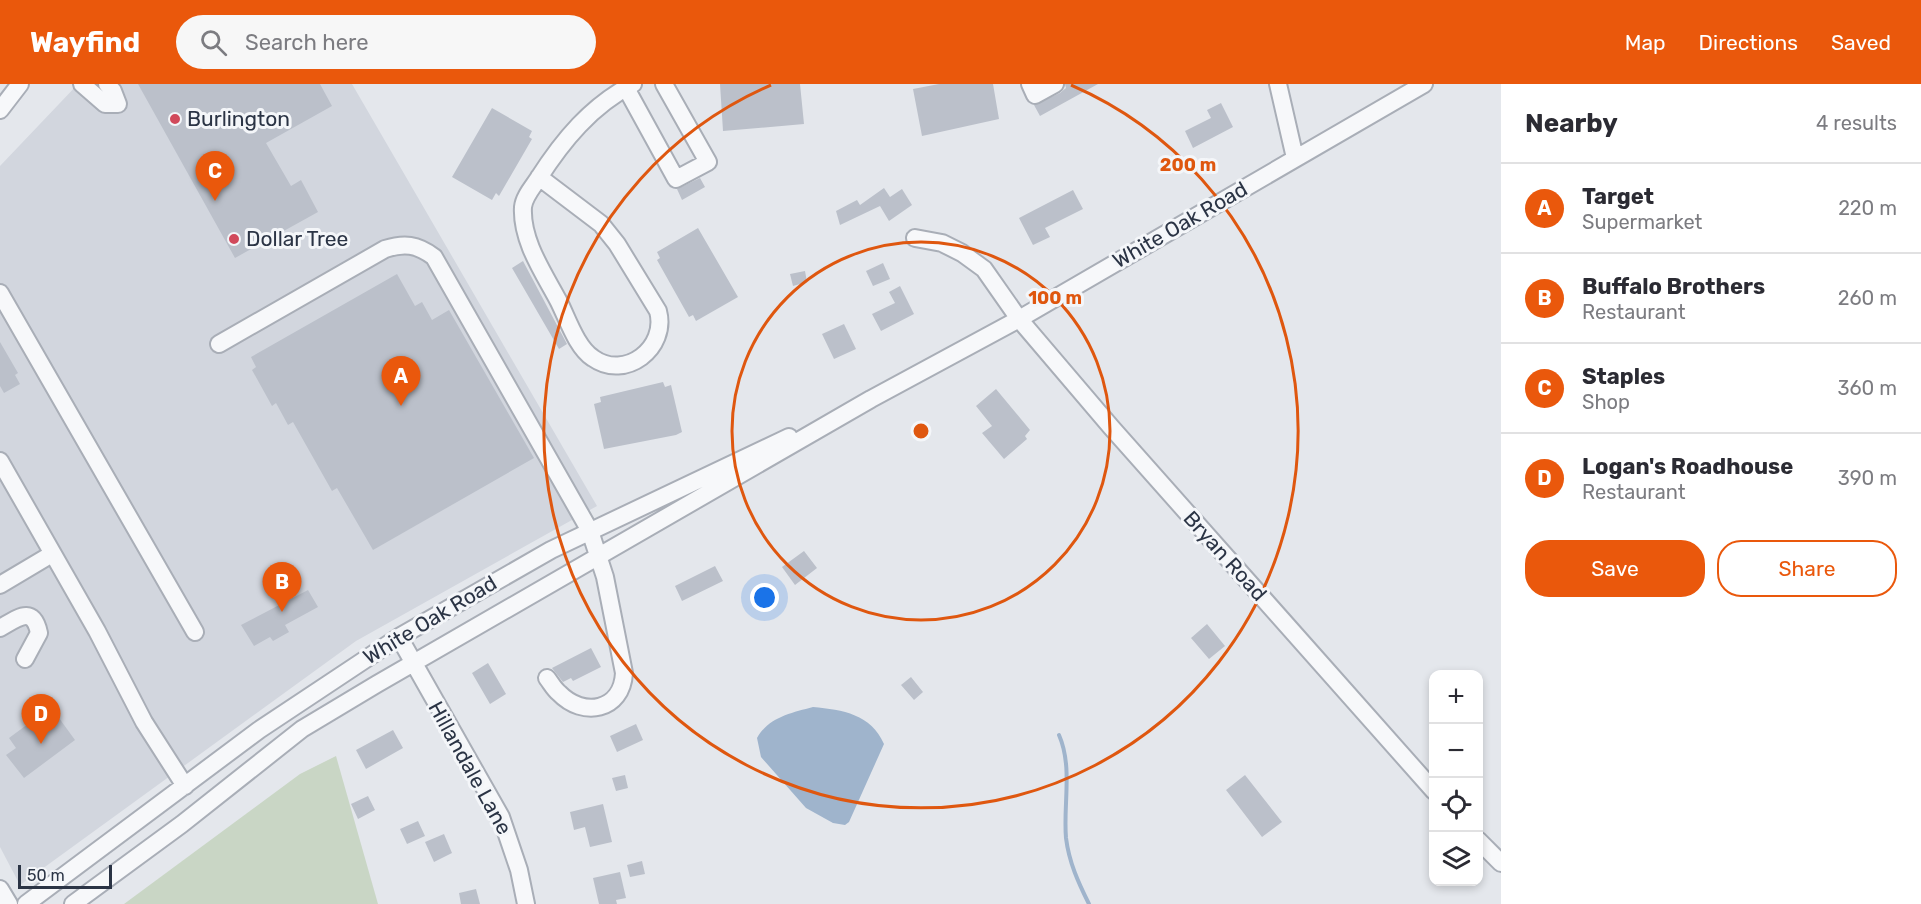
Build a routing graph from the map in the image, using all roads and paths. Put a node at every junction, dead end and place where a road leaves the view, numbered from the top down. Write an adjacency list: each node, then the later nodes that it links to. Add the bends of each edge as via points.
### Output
1 (20, 84): 10 (street)
2 (82, 84): 3 (street, via 105,104 118,104)
3 (107, 84)
4 (664, 84): 9 (street, via 708,162 676,179)
5 (1030, 84): 6 (street, via 1035,95)
6 (1054, 84)
7 (1278, 84): 11 (street)
8 (1424, 84): 11 (street, White Oak Road)
9 (630, 86): 12 (street, via 573,130)
10 (0, 110)
11 (1295, 158): 15 (street, White Oak Road)
12 (539, 177): 12 (street, via 523,204 525,228 536,259 584,350 600,363 613,366 639,360 656,339 658,311 601,224)
13 (915, 238): 15 (street, Bryan Road, via 942,243 984,269)
14 (0, 293): 25 (street)
15 (1019, 319): 17 (street, White Oak Road); 30 (street, Bryan Road)
16 (219, 344): 19 (street, via 376,254 394,246 417,246 434,257 444,270)
17 (871, 399): 19 (street, White Oak Road); 21 (street, White Oak Road)
18 (0, 461): 20 (street)
19 (590, 531): 21 (street); 26 (street, White Oak Road)
20 (50, 550): 22 (street); 23 (street); 31 (street, via 144,722)
21 (598, 556): 28 (street, White Oak Road); 29 (street, via 621,654 623,686 610,703 592,708 559,694)
22 (0, 572)
23 (0, 585)
24 (0, 627): 27 (street, via 21,616 37,621 39,633)
25 (195, 632)
26 (399, 637): 28 (street, Hillandale Lane); 31 (street, White Oak Road, via 278,717)
27 (26, 659)
28 (412, 664): 37 (street, White Oak Road, via 302,729 183,824); 38 (street, Hillandale Lane, via 501,817)
29 (548, 678)
30 (1429, 784)
31 (185, 786): 36 (street, White Oak Road)
32 (1483, 844): 33 (street)
33 (1501, 862)
34 (0, 889): 35 (street)
35 (9, 904)
36 (26, 904)
37 (73, 904)
38 (526, 904)

